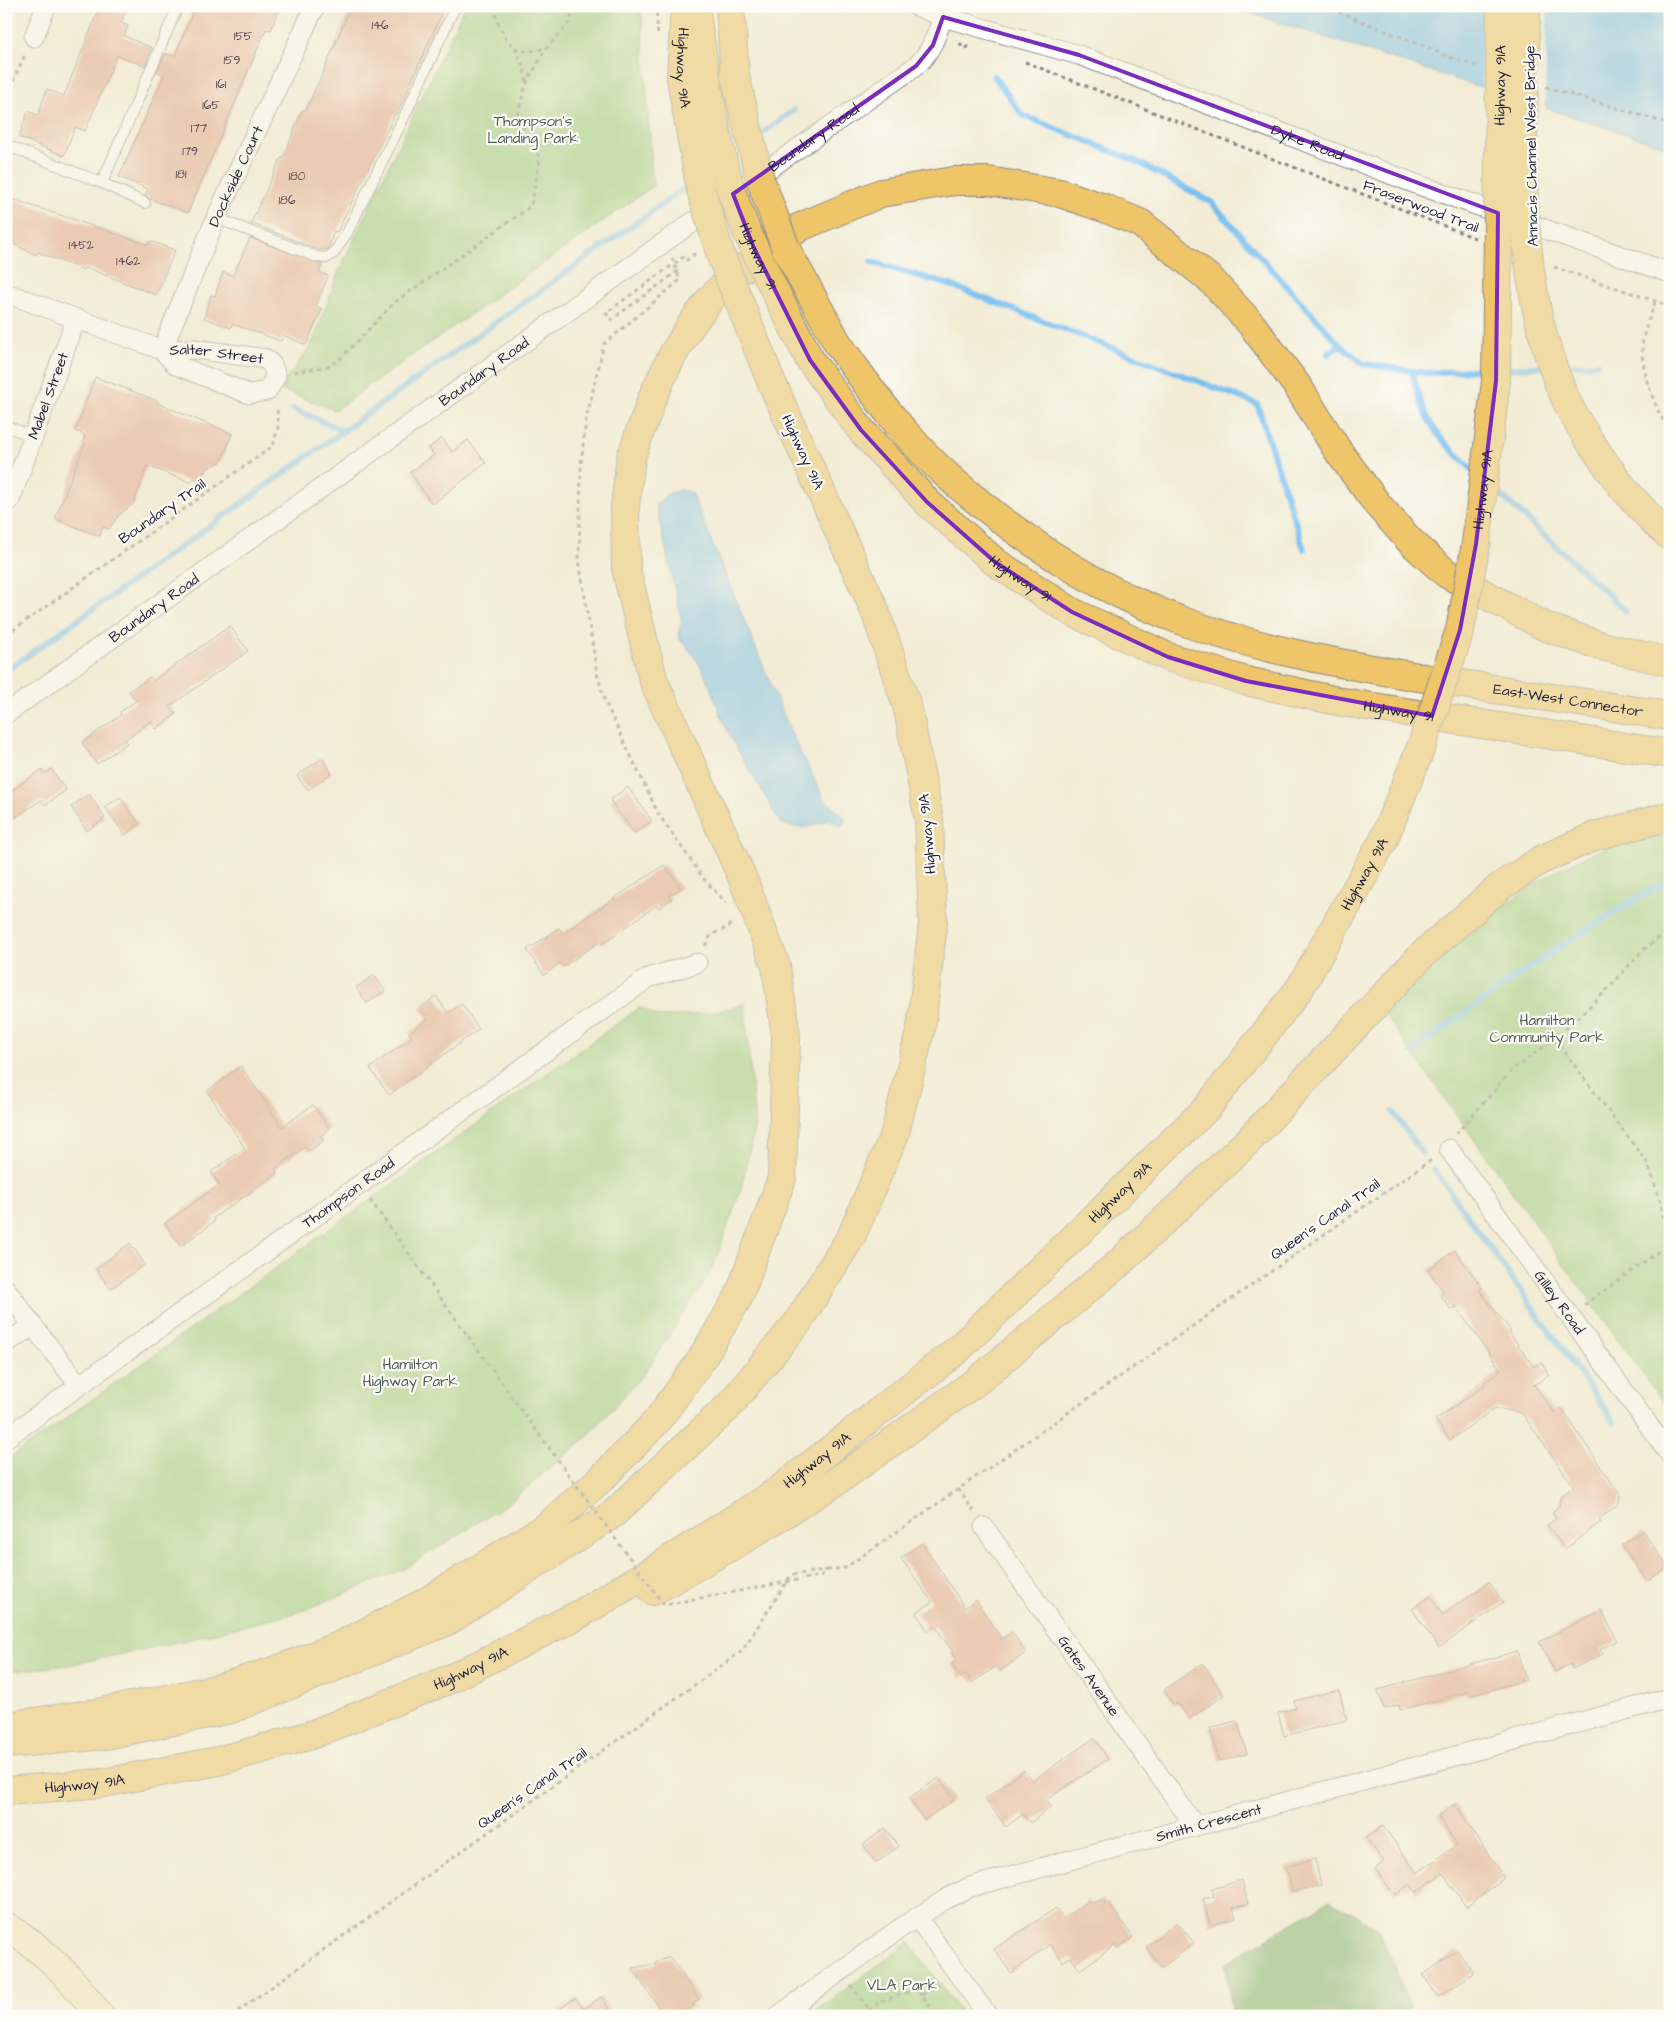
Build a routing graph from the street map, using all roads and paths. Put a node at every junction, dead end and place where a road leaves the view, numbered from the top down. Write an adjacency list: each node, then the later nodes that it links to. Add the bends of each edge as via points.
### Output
1 (46, 6): 14 (street)
2 (178, 6): 21 (lane)
3 (315, 6): 23 (street, Dockside Court)
4 (494, 6): 15 (path, via 495,17 505,38)
5 (574, 6): 16 (path, via 570,22)
6 (685, 6): 67 (highway, Highway 91A, bridge, via 681,79 701,190 721,256 770,381 875,611 908,709 929,820 933,922 922,1028 895,1134 852,1235 798,1322 728,1407 613,1514 448,1621 231,1709 106,1735)
7 (696, 6): 45 (highway, Highway 91, bridge, via 705,76 728,181 754,248 810,360 861,430 927,502 995,562 1072,612 1168,657 1246,681 1342,702)
8 (730, 6): 42 (highway, Highway 91, bridge, via 735,76 760,179 786,249 838,344 887,412 950,478 1029,541 1115,592 1184,622 1258,646 1342,664)
9 (916, 6): 13 (street, Dyke Road)
10 (1501, 6): 64 (highway, Highway 91A, bridge, via 1496,381 1476,544 1460,630 1422,745 1383,841 1300,988 1207,1108 956,1351 775,1493)
11 (1526, 6): 39 (highway, bridge, via 1526,230 1536,308 1549,356 1568,403 1591,444 1623,488)
12 (454, 9): 23 (lane, via 347,233 333,254 326,258 316,257)
13 (943, 17): 28 (street, Dyke Road, via 1079,55 1416,184); 43 (street, Boundary Road, via 933,45 916,66 663,242)
14 (34, 37): 19 (path)
15 (515, 47): 16 (path, via 524,51); 18 (path)
16 (546, 49): 18 (path)
17 (1017, 58): 24 (path, Fraserwood Trail)
18 (527, 82): 34 (path, via 516,115 540,159 531,206 394,303 330,366)
19 (6, 96)
20 (6, 145): 21 (lane)
21 (102, 183): 22 (lane)
22 (145, 203)
23 (216, 218): 33 (street, Dockside Court)
24 (1480, 240)
25 (696, 253): 27 (path, bridge, via 687,260 684,256 606,313 612,320)
26 (1545, 263): 30 (path)
27 (678, 271)
28 (1670, 273)
29 (6, 293): 32 (street, Salter Street)
30 (1655, 302): 31 (path); 36 (path, via 1643,341 1643,354 1655,404)
31 (1670, 306)
32 (76, 319): 33 (street, Salter Street); 37 (street, Mabel Street)
33 (162, 350): 34 (street, Salter Street, via 194,349 266,359); 34 (street, Salter Street, via 176,365 249,394 267,391)
34 (276, 376): 40 (path, Boundary Trail, via 278,428 273,446)
35 (6, 426): 37 (lane)
36 (1670, 433)
37 (32, 436): 38 (street, Mabel Street)
38 (10, 500)
39 (1670, 536)
40 (6, 636)
41 (1670, 662): 66 (highway, via 1601,646 1546,627 1447,574 1410,541 1378,505 1252,324 1211,280 1140,223 1060,193 988,180 954,181 881,193 800,227 735,274 691,325 653,396 631,457 625,507 626,569 653,679 743,879 776,966 786,1037 782,1178 739,1296 701,1360 657,1421 602,1478 546,1527 424,1603 341,1645 216,1689 97,1713)
42 (1467, 684): 44 (highway, East-West Connector)
43 (6, 714)
44 (1670, 716)
45 (1670, 754)
46 (1670, 816): 64 (highway, via 1594,836 1541,860 1501,886 1423,954 1249,1140 1118,1264 977,1381 840,1479 748,1536 643,1597)
47 (1670, 929): 49 (path, Queen's Canal Trail, via 1642,951 1610,987)
48 (697, 963): 51 (street, Thompson Road, via 648,978)
49 (1555, 1039): 50 (path, Queen's Canal Trail, via 1513,1069 1456,1133); 52 (path, via 1648,1164 1661,1203)
50 (1449, 1149): 55 (street, Gilley Road); 61 (path, Queen's Canal Trail)
51 (360, 1185): 58 (street, Thompson Road); 63 (path, Queen's Canal Trail, bridge, via 664,1605 821,1576)
52 (1666, 1247): 53 (path); 55 (path)
53 (1670, 1288)
54 (6, 1289): 56 (street)
55 (1569, 1315): 60 (street, Gilley Road)
56 (33, 1326): 57 (street); 58 (street)
57 (6, 1343)
58 (79, 1385): 59 (street, Thompson Road)
59 (6, 1438)
60 (1670, 1455)
61 (958, 1489): 62 (path); 63 (path, Queen's Canal Trail, via 846,1568)
62 (984, 1527): 69 (street, Gates Avenue)
63 (827, 1570): 75 (path, Queen's Canal Trail, via 791,1575 742,1652)
64 (578, 1615): 68 (highway, Highway 91A, via 450,1679 308,1736 218,1761 103,1783)
65 (1670, 1698): 69 (street, Smith Crescent)
66 (6, 1726)
67 (6, 1744)
68 (6, 1791)
69 (1195, 1826): 70 (street, Smith Crescent, via 970,1887)
70 (917, 1918): 72 (street, Smith Crescent); 79 (street)
71 (6, 1926): 74 (main road, via 49,1955)
72 (840, 1971): 73 (path); 76 (street, Smith Crescent)
73 (870, 2011): 77 (path); 78 (path, via 879,2002 917,1989)
74 (100, 2016)
75 (231, 2016)
76 (778, 2016)
77 (863, 2016)
78 (937, 2016)
79 (988, 2016)

